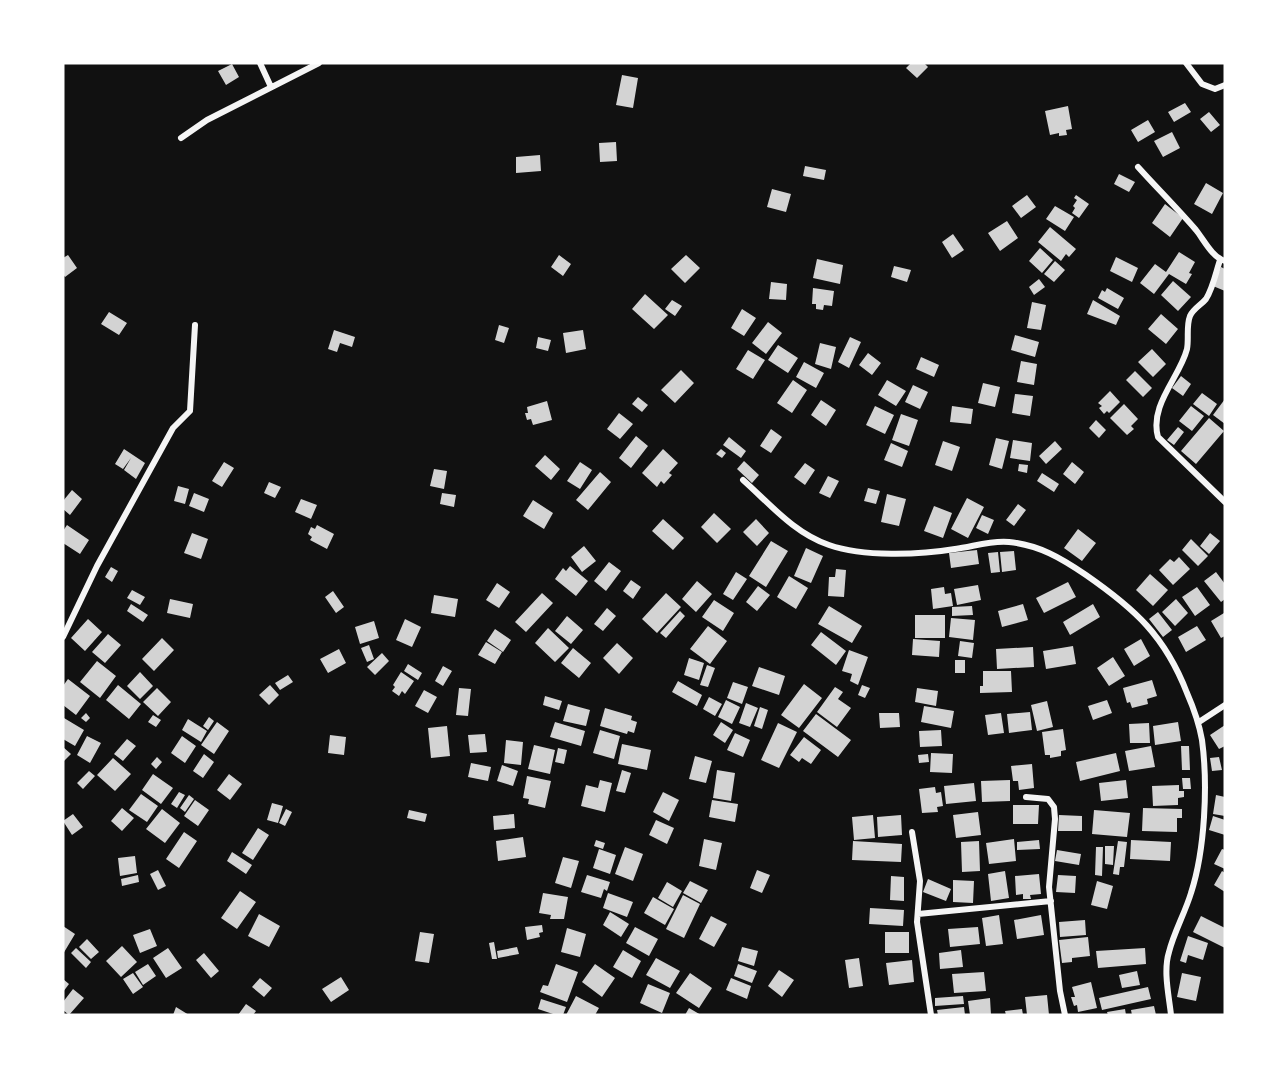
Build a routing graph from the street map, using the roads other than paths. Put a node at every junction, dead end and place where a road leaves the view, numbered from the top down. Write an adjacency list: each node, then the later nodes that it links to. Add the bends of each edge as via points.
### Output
1 (260, 63): 5 (street)
2 (319, 63): 5 (street)
3 (1186, 63): 4 (street, via 1202,84 1215,89)
4 (1225, 85)
5 (271, 87): 6 (street)
6 (181, 138)
7 (1138, 167): 8 (street)
8 (1223, 260): 11 (street, via 1206,299 1189,317 1187,348 1168,387 1156,430)
9 (195, 325): 12 (street, via 190,411 173,428)
10 (743, 480): 14 (street, via 796,529 830,545 870,552 914,553 1007,541 1041,548 1121,599 1158,637 1176,665)
11 (1225, 502)
12 (63, 637)
13 (1225, 705): 14 (street)
14 (1199, 722): 21 (street, via 1204,794 1199,858 1191,893 1168,954)
15 (1026, 797): 17 (street, via 1048,799 1054,807)
16 (912, 832): 18 (street, via 920,881)
17 (1051, 901): 18 (street); 20 (street)
18 (918, 914): 19 (street)
19 (931, 1015)
20 (1065, 1015)
21 (1171, 1015)

